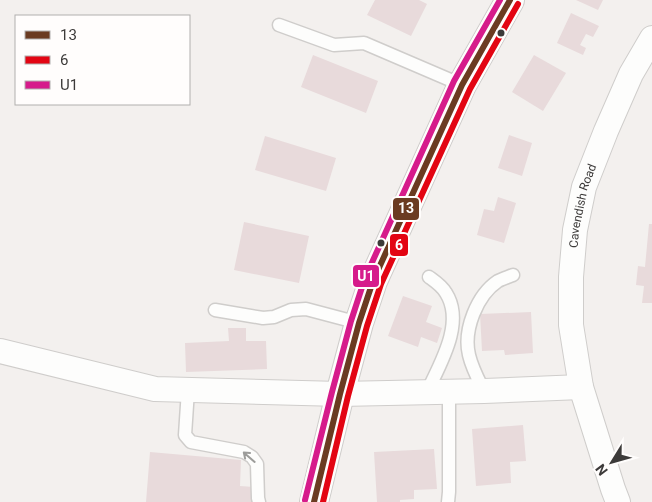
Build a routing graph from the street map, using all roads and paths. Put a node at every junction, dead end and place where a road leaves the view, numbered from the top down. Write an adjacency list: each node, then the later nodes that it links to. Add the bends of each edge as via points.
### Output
1 (510, 0): 4 (main road)
2 (279, 25): 4 (lane, via 334,46 364,43)
3 (652, 38): 10 (street, Cavendish Road, via 631,74 602,140 584,187 575,230 571,325)
4 (462, 85): 8 (main road, via 373,281)
5 (513, 275): 12 (lane, via 489,290 478,302 471,320 468,352)
6 (430, 276): 13 (lane, via 446,292 453,314)
7 (214, 310): 8 (lane, via 263,318 306,309)
8 (359, 323): 14 (main road)
9 (0, 351): 11 (street, via 155,390)
10 (582, 387): 12 (street); 18 (street, Cavendish Road)
11 (188, 390): 14 (street); 15 (lane, one-way to 11, via 257,464 252,457 244,452 191,442 185,435)
12 (484, 391): 13 (street)
13 (438, 392): 14 (street); 17 (lane)
14 (340, 394): 16 (main road)
15 (259, 502)
16 (314, 502)
17 (448, 502)
18 (618, 502)

